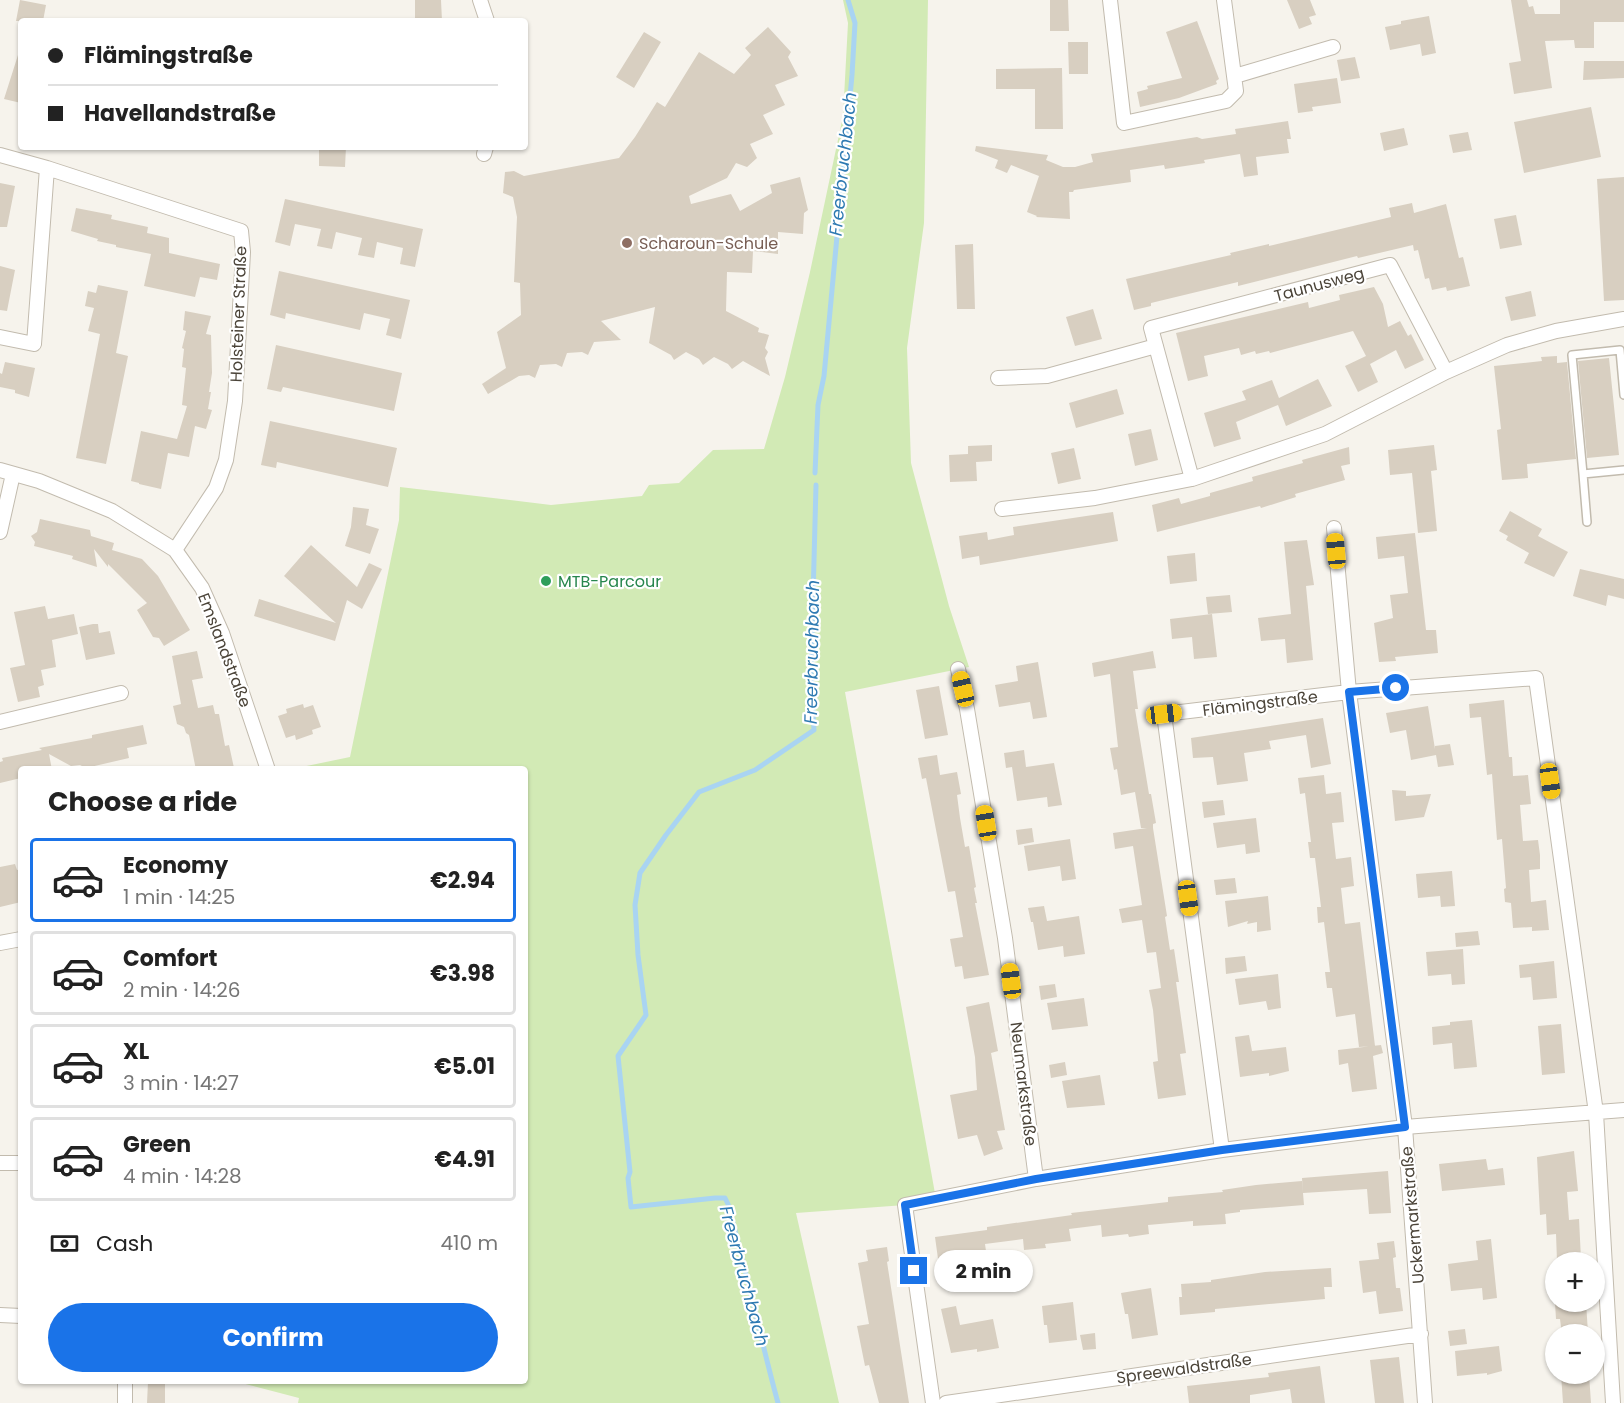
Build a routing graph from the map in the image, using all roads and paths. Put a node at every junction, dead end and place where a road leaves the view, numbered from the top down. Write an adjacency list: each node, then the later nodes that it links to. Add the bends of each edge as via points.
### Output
1 (480, 0): 4 (street)
2 (1110, 0): 6 (street, via 1124,123 1226,101 1236,92)
3 (1224, 0): 6 (street)
4 (486, 18)
5 (1333, 47): 6 (street)
6 (1235, 76)
7 (0, 155): 8 (street, Holsteiner Straße)
8 (47, 168): 10 (street, via 34,344); 23 (street, Holsteiner Straße, via 241,231 235,401 226,460 216,488)
9 (1624, 319): 12 (street, via 1556,331 1507,345)
10 (0, 337)
11 (1156, 346): 12 (street, Taunusweg, via 1151,328 1390,265); 13 (street, via 1047,376); 18 (street)
12 (1446, 372): 18 (street, via 1325,434)
13 (998, 378)
14 (1624, 395): 17 (lane, via 1620,350 1572,355)
15 (1624, 470): 17 (lane)
16 (6, 472): 22 (street); 23 (street, Emslandstraße, via 112,511)
17 (1583, 474): 20 (lane)
18 (1192, 479): 19 (street, via 1095,498)
19 (1002, 509)
20 (1587, 522)
21 (1334, 528): 25 (street, Uckermarkstraße)
22 (0, 532)
23 (175, 550): 28 (street, Emslandstraße, via 202,588 222,633)
24 (958, 669): 37 (street, Neumarkstraße, via 1005,938)
25 (1349, 692): 32 (street, Flämingstraße, via 1536,678); 33 (street, Uckermarkstraße); 34 (street, Flämingstraße, via 1164,714)
26 (121, 693): 27 (street)
27 (0, 722)
28 (267, 766)
29 (18, 940): 30 (street)
30 (0, 943)
31 (1624, 1110): 32 (street)
32 (1596, 1113): 33 (street); 46 (street)
33 (1405, 1127): 34 (street); 40 (street, Uckermarkstraße)
34 (1222, 1150): 37 (street)
35 (0, 1163): 36 (street)
36 (18, 1163)
37 (1036, 1179): 43 (street, via 905,1205)
38 (0, 1315): 39 (street)
39 (18, 1316)
40 (1421, 1334): 44 (street, Spreewaldstraße); 45 (street, Uckermarkstraße)
41 (125, 1384): 42 (street)
42 (125, 1403)
43 (933, 1403)
44 (946, 1403)
45 (1425, 1403)
46 (1613, 1403)

